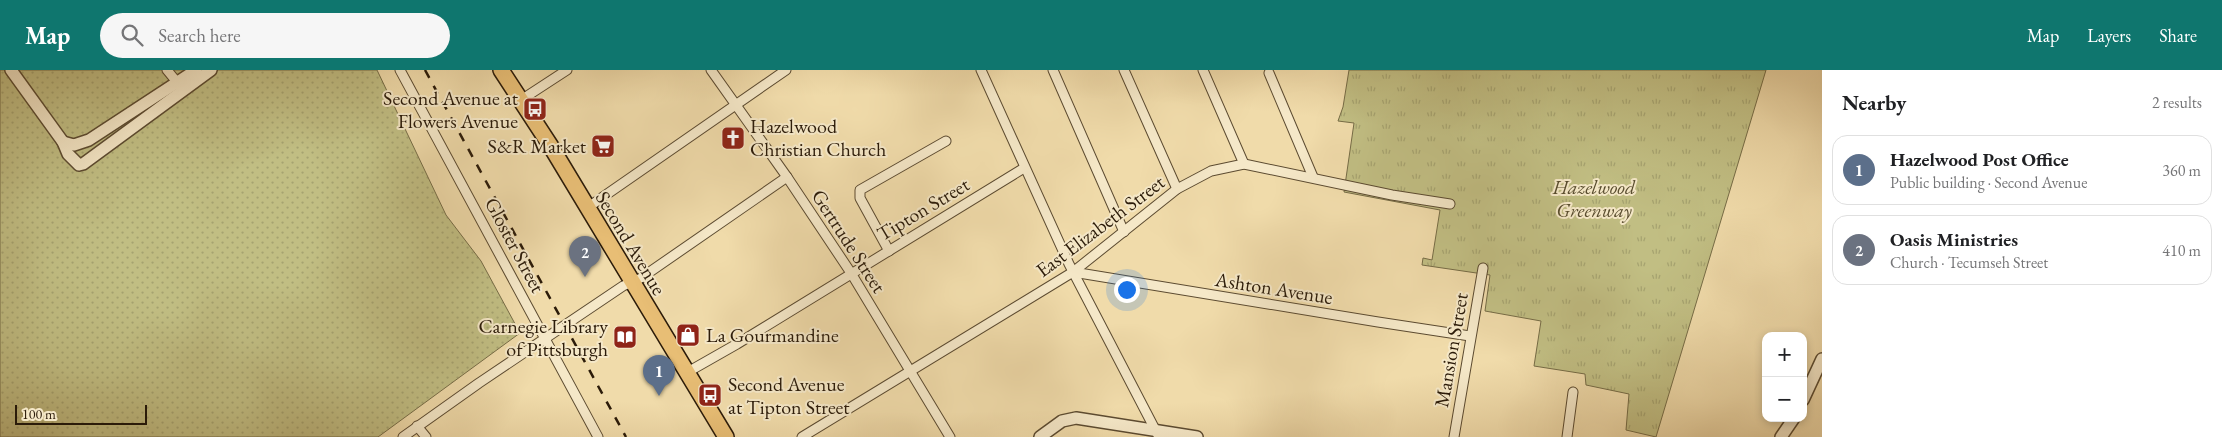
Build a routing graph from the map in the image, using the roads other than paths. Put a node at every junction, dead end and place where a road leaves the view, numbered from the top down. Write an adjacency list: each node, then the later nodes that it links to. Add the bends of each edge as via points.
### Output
1 (11, 70): 19 (street)
2 (166, 70): 15 (street)
3 (196, 70): 15 (street)
4 (211, 70): 15 (street)
5 (400, 70): 34 (street, Gloster Street)
6 (501, 70): 16 (main road, Second Avenue)
7 (567, 70): 16 (street)
8 (711, 70): 17 (street, Gertrude Street)
9 (786, 70): 17 (street)
10 (981, 70): 21 (street)
11 (1053, 70): 27 (street)
12 (1124, 70): 24 (street)
13 (1203, 70): 20 (street)
14 (1269, 73): 23 (street)
15 (181, 86): 19 (street, via 89,140); 19 (street, via 79,165 64,148)
16 (521, 100): 26 (main road, Second Avenue)
17 (735, 105): 22 (street, Gertrude Street); 26 (street)
18 (946, 141): 28 (street, via 860,190 860,198)
19 (68, 144)
20 (1244, 164): 23 (street, East Elizabeth Street); 24 (street, East Elizabeth Street, via 1210,171)
21 (1024, 168): 28 (street, Tipton Street); 30 (street)
22 (787, 177): 31 (street, Gertrude Street); 32 (street)
23 (1313, 178): 25 (street, East Elizabeth Street)
24 (1177, 189): 27 (street, East Elizabeth Street)
25 (1450, 204)
26 (587, 208): 32 (main road, Second Avenue)
27 (1124, 232): 30 (street, East Elizabeth Street)
28 (889, 251): 31 (street, Tipton Street)
29 (1483, 268): 33 (street, Mansion Street)
30 (1073, 272): 33 (street, Ashton Avenue); 36 (street, East Elizabeth Street); 42 (street)
31 (851, 273): 36 (street, Gertrude Street); 37 (street, Tipton Street)
32 (631, 281): 34 (street); 37 (main road, Second Avenue)
33 (1470, 336): 51 (street, Mansion Street)
34 (545, 338): 41 (street); 45 (street, Gloster Street)
35 (1822, 358): 38 (street)
36 (910, 371): 47 (street, East Elizabeth Street); 48 (street, Gertrude Street)
37 (686, 373): 46 (main road, Second Avenue)
38 (1807, 391)
39 (1573, 392): 52 (street)
40 (1791, 422): 53 (street)
41 (417, 426): 43 (street); 44 (street)
42 (1156, 433): 49 (street, via 1070,418); 50 (street)
43 (403, 437)
44 (426, 437)
45 (598, 437)
46 (726, 437)
47 (802, 437)
48 (950, 437)
49 (1040, 437)
50 (1197, 437)
51 (1454, 437)
52 (1567, 437)
53 (1782, 437)

